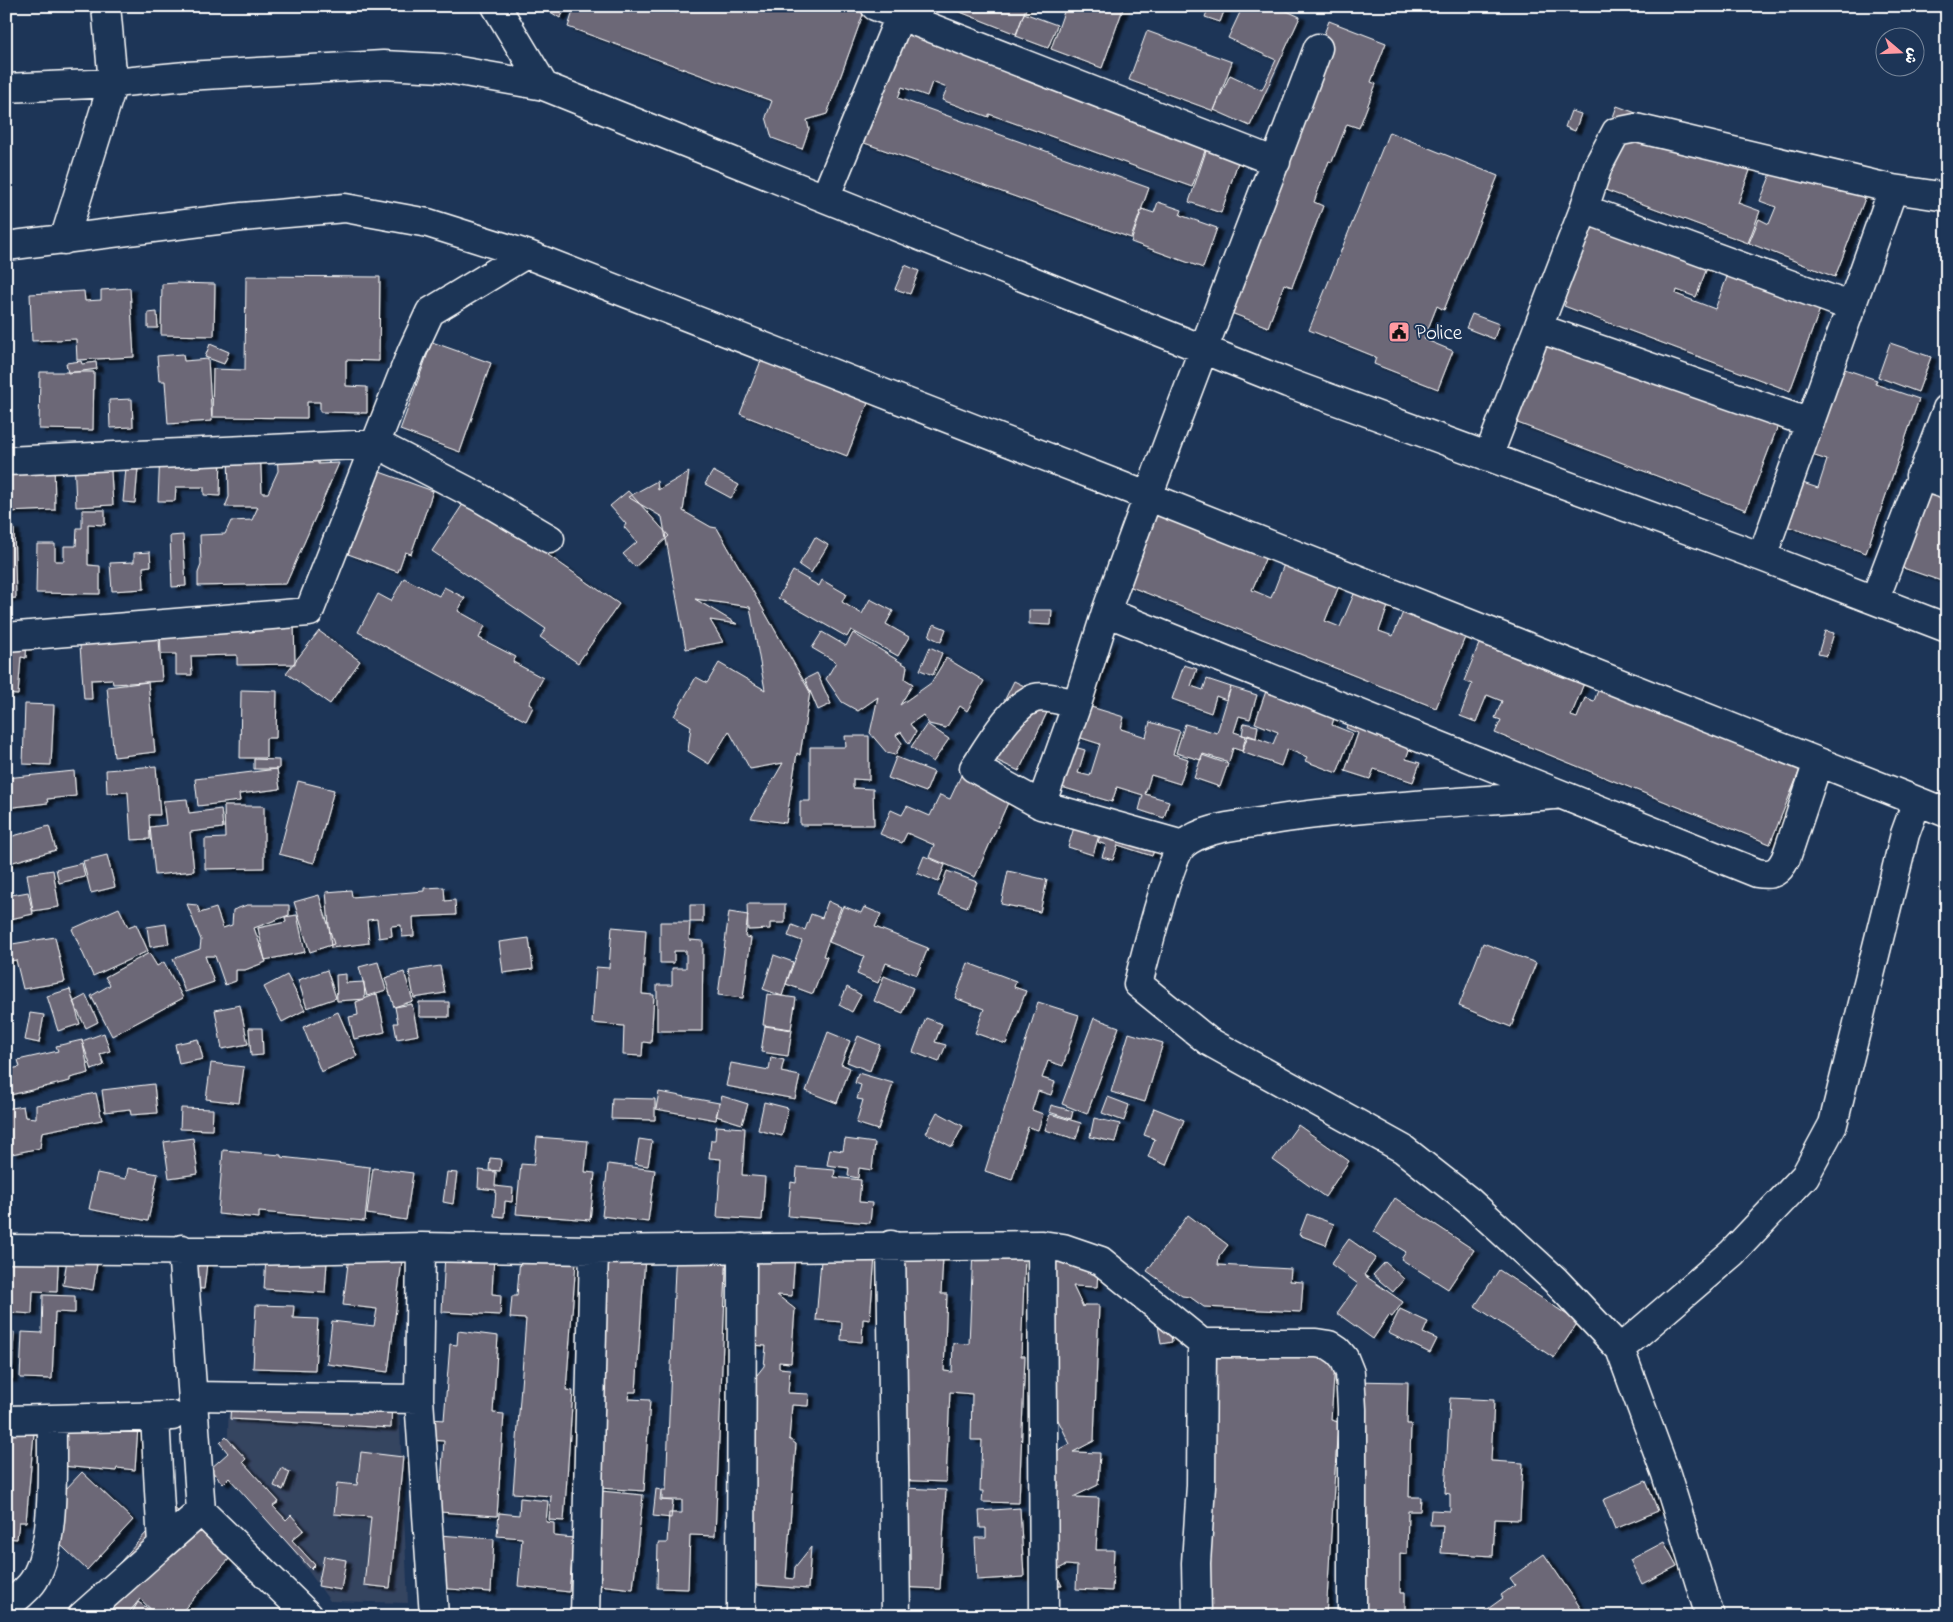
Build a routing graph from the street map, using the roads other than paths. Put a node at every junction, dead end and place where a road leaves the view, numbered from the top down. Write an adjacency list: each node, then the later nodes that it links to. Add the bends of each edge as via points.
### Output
1 (106, 6): 6 (street)
2 (496, 6): 7 (street)
3 (875, 6): 4 (street)
4 (900, 16): 9 (street); 12 (street)
5 (1318, 48): 9 (street)
6 (112, 83): 7 (street, via 383,65 442,68); 8 (street); 14 (street)
7 (544, 86): 12 (street)
8 (6, 88)
9 (1276, 162): 19 (street)
10 (1893, 189): 11 (street); 13 (street, via 1625,128 1616,132 1608,143); 17 (street)
11 (1947, 197)
12 (825, 198): 19 (street)
13 (1584, 209): 17 (street); 18 (street)
14 (64, 240): 15 (street); 16 (street, via 242,216 345,208 428,224)
15 (6, 246)
16 (526, 254): 22 (street, via 430,312); 27 (street)
17 (1852, 307): 21 (street)
18 (1538, 328): 21 (street); 23 (street)
19 (1205, 350): 23 (street); 27 (street)
20 (1947, 409): 25 (street)
21 (1810, 423): 29 (street)
22 (377, 444): 24 (street); 28 (street, via 477,496); 33 (street, via 309,612)
23 (1488, 458): 29 (street)
24 (6, 461)
25 (1920, 476): 26 (street); 30 (street)
26 (1947, 485)
27 (1147, 496): 31 (street); 35 (street)
28 (550, 539)
29 (1762, 556): 30 (street)
30 (1875, 599): 32 (street)
31 (1106, 612): 34 (street); 36 (street)
32 (1947, 628)
33 (6, 637)
34 (1077, 704): 38 (street); 38 (street, via 1036,697 1023,703 1013,712 974,768)
35 (1818, 762): 36 (street, via 1786,858 1780,869 1770,875 1757,873); 37 (street)
36 (1561, 795): 40 (street, via 1292,817 1228,827)
37 (1917, 801): 39 (street); 49 (street, via 1905,834 1833,1124 1805,1176 1732,1253)
38 (1041, 805): 40 (street)
39 (1947, 813)
40 (1183, 845): 49 (street, via 1158,909 1138,984 1208,1041 1403,1149 1469,1200 1556,1280)
41 (891, 1245): 42 (street); 44 (street); 63 (street)
42 (1042, 1245): 48 (street, via 1063,1248 1101,1261); 64 (street)
43 (421, 1247): 46 (street, via 244,1251); 47 (street); 50 (street)
44 (742, 1248): 47 (street); 62 (street)
45 (6, 1249): 46 (street)
46 (182, 1249): 51 (street)
47 (594, 1250): 61 (street)
48 (1202, 1343): 65 (street); 66 (street, via 1316,1343 1328,1345 1344,1358 1350,1373 1352,1409)
49 (1620, 1349): 67 (street, via 1666,1474)
50 (419, 1399): 51 (street); 60 (street)
51 (194, 1405): 52 (street); 55 (street)
52 (155, 1417): 53 (street); 56 (street)
53 (52, 1419): 54 (street); 57 (street, via 50,1520 45,1552 34,1581)
54 (6, 1420)
55 (200, 1511): 56 (street); 59 (street)
56 (162, 1545): 58 (street)
57 (6, 1607)
58 (82, 1616)
59 (309, 1616)
60 (434, 1616)
61 (585, 1616)
62 (741, 1616)
63 (896, 1616)
64 (1044, 1616)
65 (1197, 1616)
66 (1352, 1616)
67 (1710, 1616)

